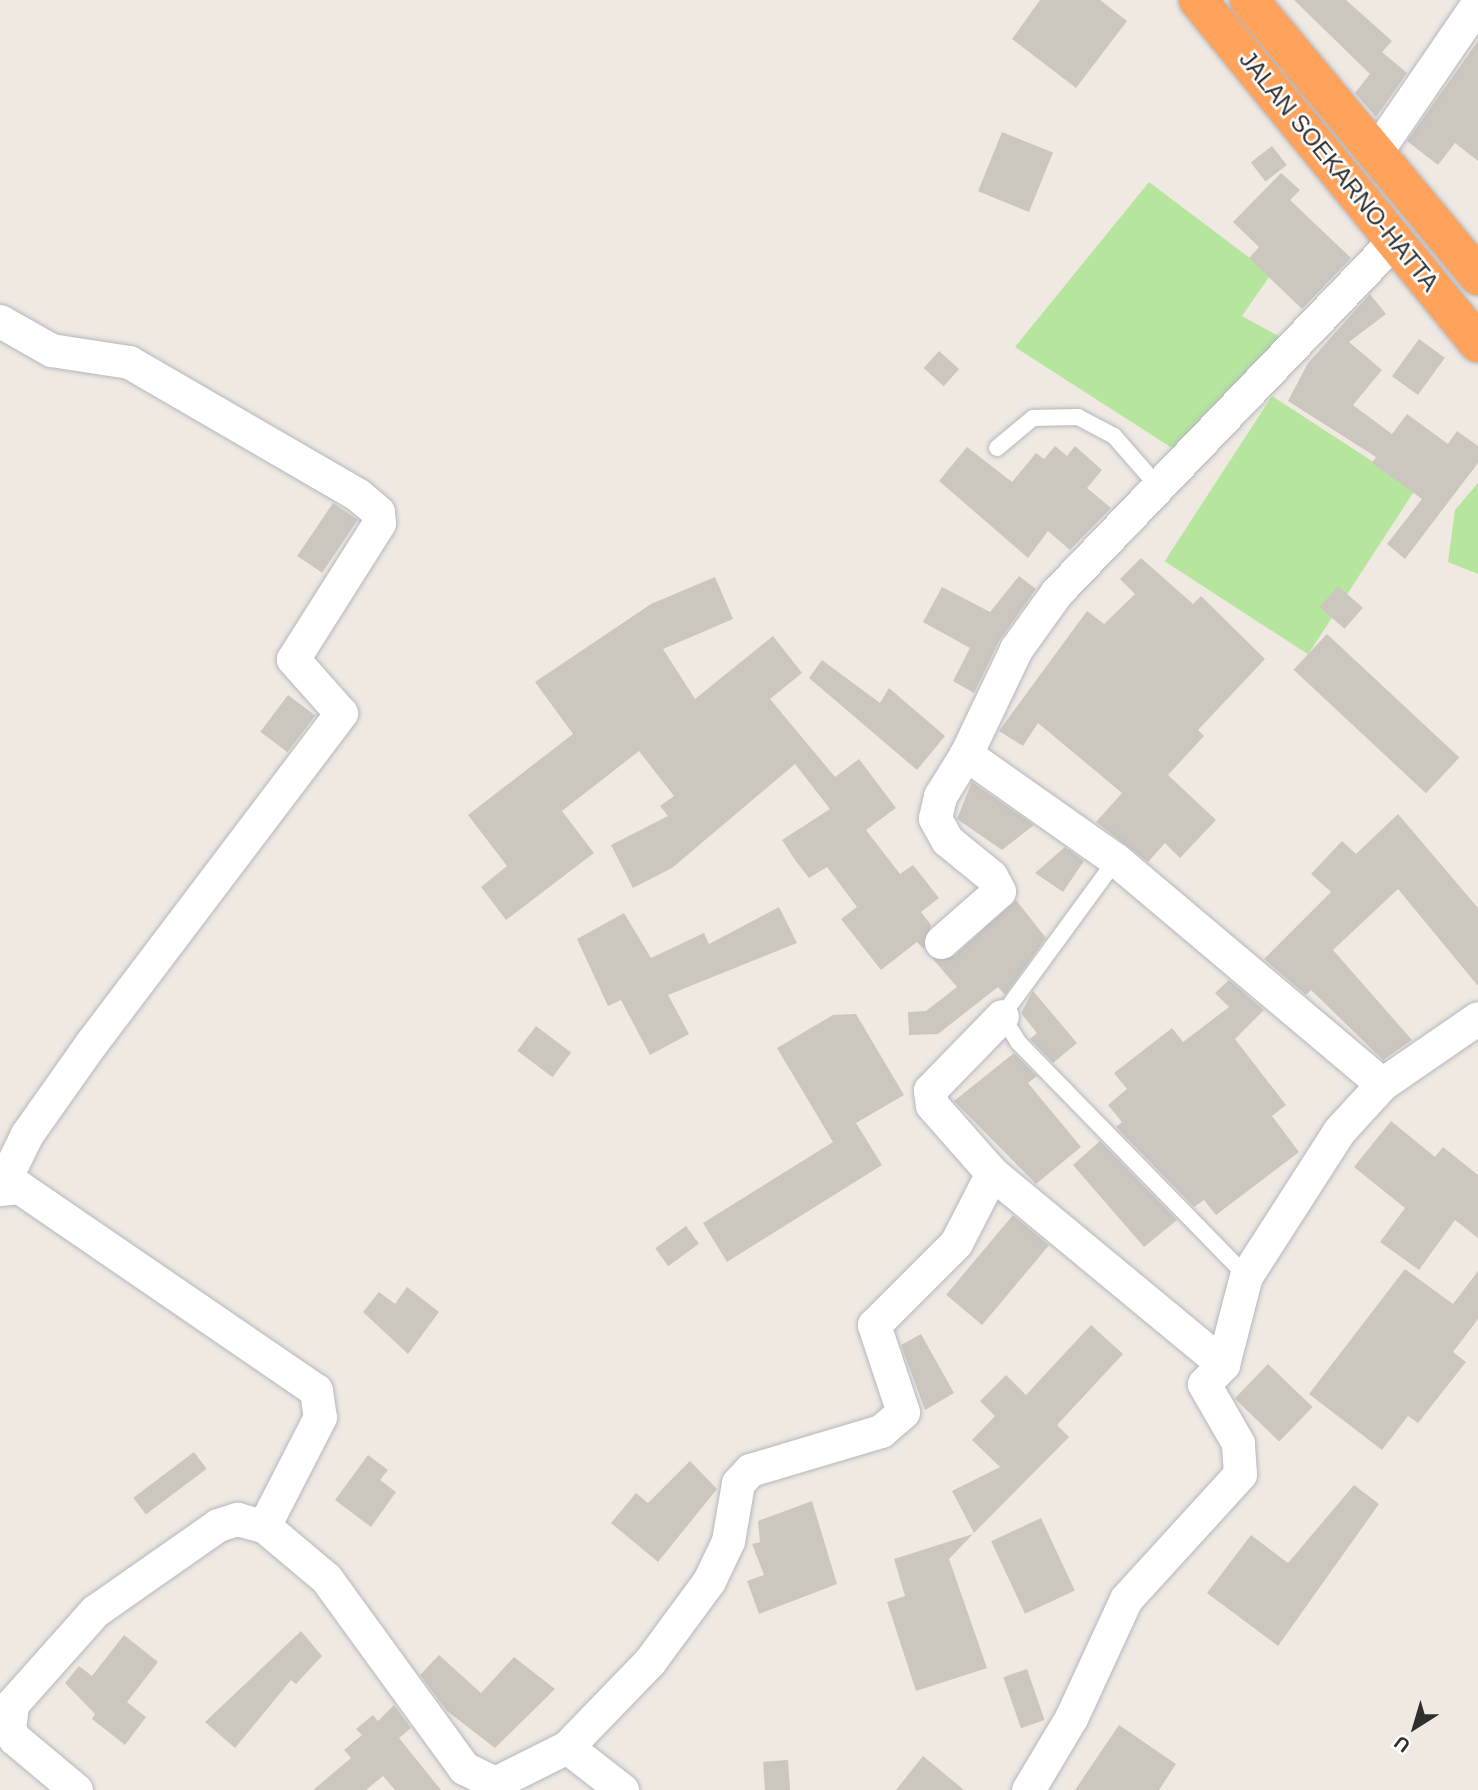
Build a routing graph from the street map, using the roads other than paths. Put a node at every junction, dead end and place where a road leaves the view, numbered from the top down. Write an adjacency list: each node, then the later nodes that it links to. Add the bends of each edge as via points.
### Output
1 (1198, 0): 5 (highway, JALAN SOEKARNO-HATTA)
2 (1249, 0): 4 (highway, JALAN SOEKARNO-HATTA)
3 (1478, 3): 4 (street)
4 (1378, 149): 6 (highway, JALAN SOEKARNO-HATTA)
5 (1396, 239): 8 (highway, JALAN SOEKARNO-HATTA); 10 (street)
6 (1478, 276)
7 (0, 321): 18 (street, via 51,350 129,362 358,495 378,512 379,523 293,659 341,713 92,1042 27,1134)
8 (1478, 343)
9 (997, 448): 10 (lane, via 1033,418 1078,417 1114,436)
10 (1156, 484): 11 (street, via 1027,630)
11 (966, 754): 12 (street); 13 (street, via 940,796 935,818 947,840 991,876 999,891)
12 (1116, 860): 14 (lane); 16 (street)
13 (941, 942)
14 (1002, 1016): 17 (street, via 930,1090 932,1105); 19 (lane, via 1018,1042)
15 (1478, 1018): 16 (street)
16 (1382, 1084): 19 (street, via 1339,1131)
17 (992, 1174): 20 (street); 22 (street, via 956,1243 874,1325 903,1412 896,1423 750,1470 738,1483 728,1541 709,1581 650,1661)
18 (1, 1188): 21 (street, via 19,1187 316,1390 320,1417)
19 (1246, 1276): 20 (street)
20 (1223, 1364): 23 (street, via 1204,1384 1238,1443 1240,1474 1126,1599)
21 (264, 1526): 22 (street, via 326,1578 464,1768 495,1783); 24 (street, via 237,1520 218,1525 95,1611 12,1704 8,1717 15,1739)
22 (567, 1747): 25 (street)
23 (1046, 1758): 26 (street); 27 (street)
24 (76, 1790)
25 (622, 1790)
26 (1028, 1790)
27 (1059, 1790)

